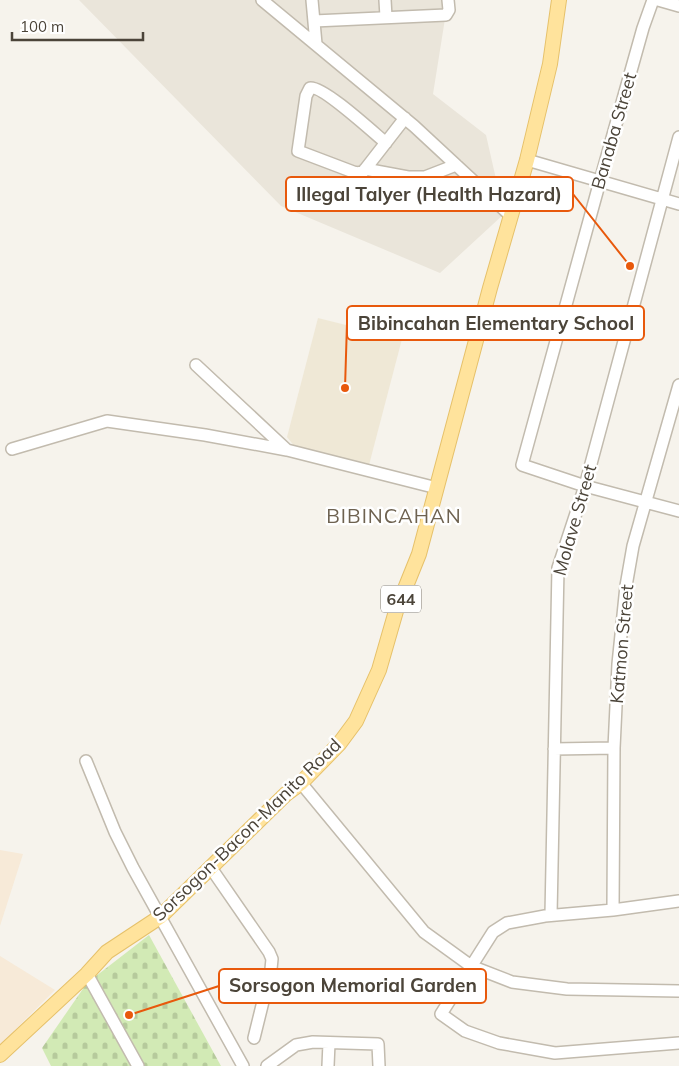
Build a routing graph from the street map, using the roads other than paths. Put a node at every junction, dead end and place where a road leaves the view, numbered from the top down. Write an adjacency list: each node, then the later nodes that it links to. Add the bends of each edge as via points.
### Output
1 (262, 0): 11 (street)
2 (312, 0): 10 (street)
3 (385, 0): 9 (street)
4 (448, 0): 9 (street, via 446,15)
5 (559, 0): 15 (main road, Sorsogon-Bacon-Manito Road / 644, via 550,64)
6 (653, 0): 18 (street, Banaba Street)
7 (658, 0): 8 (street)
8 (679, 6)
9 (386, 17): 10 (street)
10 (314, 21): 11 (street)
11 (316, 44): 12 (street)
12 (405, 118): 14 (street); 16 (street)
13 (679, 137): 19 (street, Molave Street)
14 (386, 143): 17 (street); 17 (street, via 328,95 316,87 310,88 298,151 356,173)
15 (527, 160): 18 (street); 21 (main road, Sorsogon-Bacon-Manito Road / 644)
16 (456, 165): 17 (street, via 425,177); 21 (street)
17 (365, 169)
18 (600, 181): 19 (street); 26 (street, Banaba Street, via 522,465)
19 (662, 199): 20 (street); 26 (street, Molave Street)
20 (679, 204)
21 (511, 216): 27 (main road, Sorsogon-Bacon-Manito Road / 644)
22 (196, 365): 25 (street)
23 (679, 385): 28 (street, Katmon Street)
24 (12, 449): 25 (street, via 107,421)
25 (287, 450): 27 (street)
26 (585, 486): 28 (street); 31 (street, Molave Street, via 558,568)
27 (437, 488): 33 (main road, Sorsogon-Bacon-Manito Road / 644, via 419,554 368,696 356,721 339,744)
28 (647, 503): 29 (street); 30 (street, Katmon Street, via 633,546 626,586)
29 (679, 511)
30 (614, 748): 31 (street); 36 (street, Katmon Street)
31 (554, 749): 37 (street, Molave Street)
32 (86, 761): 38 (street, via 115,832)
33 (301, 783): 34 (main road, Sorsogon-Bacon-Manito Road / 644); 39 (street, via 424,932)
34 (211, 868): 38 (main road, Sorsogon-Bacon-Manito Road / 644); 42 (street, via 272,959)
35 (679, 901): 36 (street)
36 (613, 910): 37 (street)
37 (551, 915): 39 (street, via 507,923 493,932)
38 (160, 917): 40 (main road, Sorsogon-Bacon-Manito Road / 644, via 107,952); 47 (street)
39 (471, 966): 41 (street, via 512,982 568,989); 44 (street, via 441,1014 465,1031 499,1043 555,1053)
40 (87, 974): 45 (main road, Sorsogon-Bacon-Manito Road / 644); 46 (street)
41 (679, 991)
42 (254, 1038)
43 (329, 1043): 48 (street, via 296,1045); 49 (street); 50 (street, via 378,1044)
44 (679, 1043)
45 (0, 1055)
46 (138, 1066)
47 (243, 1066)
48 (267, 1066)
49 (328, 1066)
50 (379, 1066)

